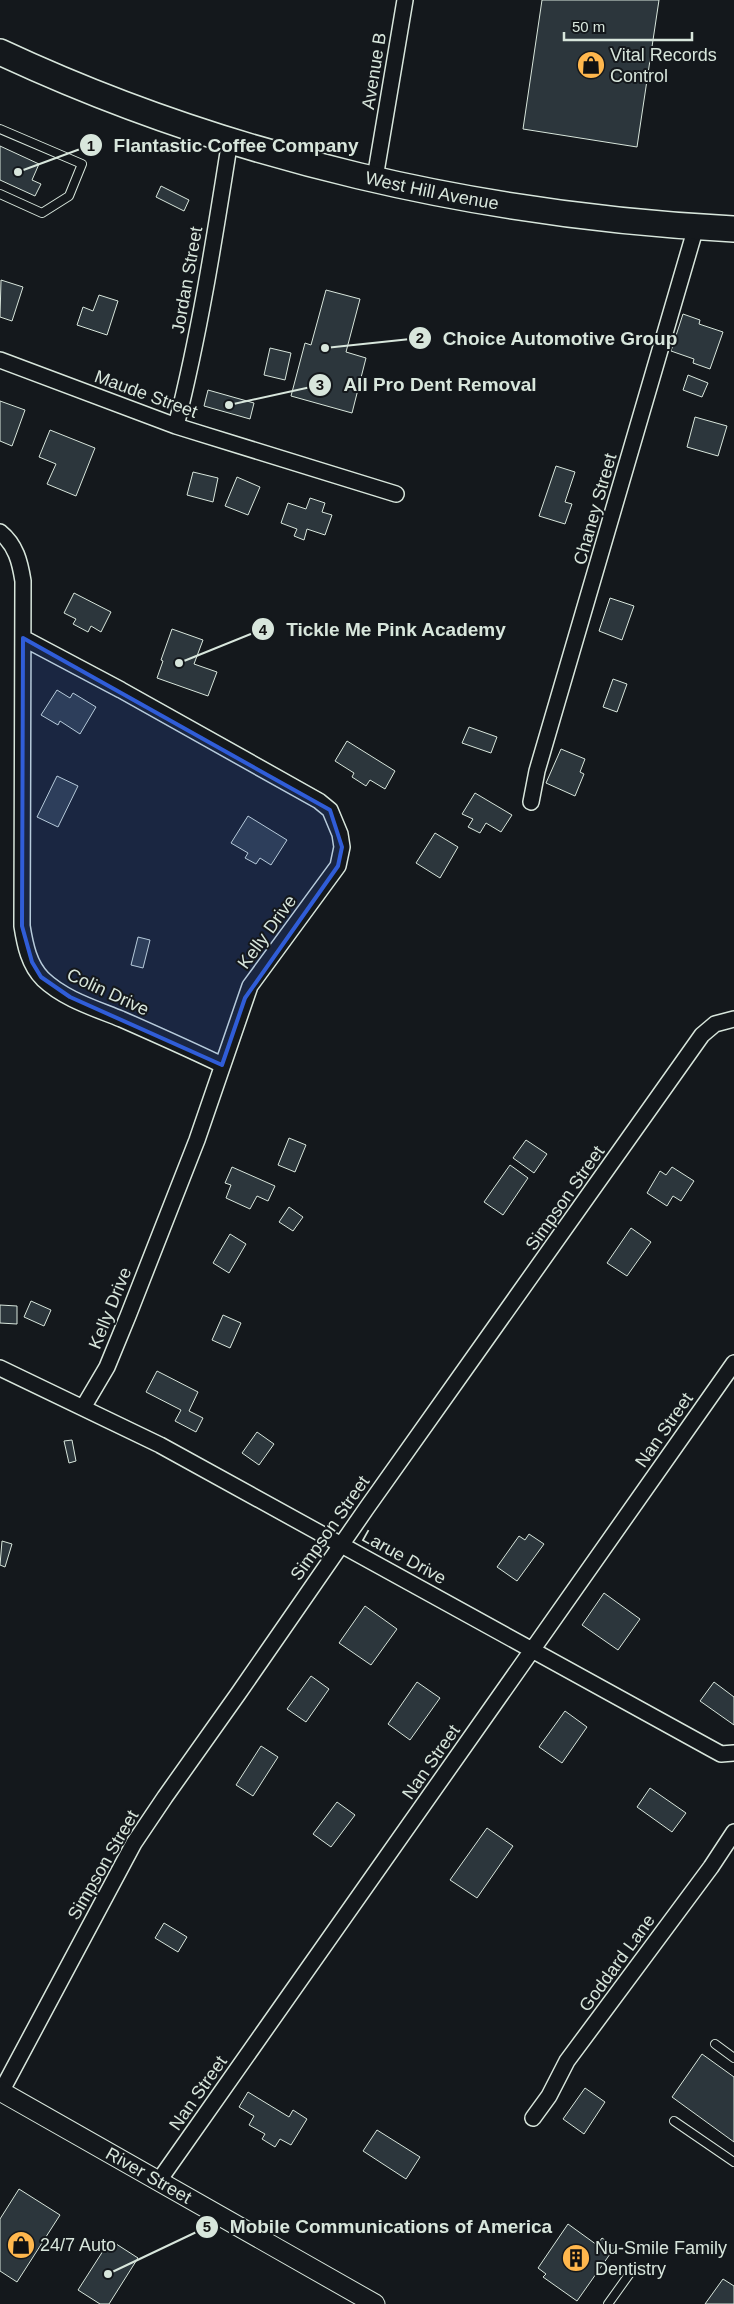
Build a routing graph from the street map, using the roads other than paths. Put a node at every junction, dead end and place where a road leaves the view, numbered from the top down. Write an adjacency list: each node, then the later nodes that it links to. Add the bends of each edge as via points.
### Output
1 (404, 0): 5 (street, Avenue B)
2 (0, 52): 4 (highway, West Hill Avenue, via 48,75)
3 (0, 129): 6 (lane, via 82,164 69,196 42,213)
4 (230, 140): 5 (highway, West Hill Avenue); 10 (street, Jordan Street, via 212,255)
5 (375, 178): 7 (highway, West Hill Avenue, via 536,210 602,220)
6 (0, 194)
7 (696, 227): 8 (highway, West Hill Avenue); 14 (street, Chaney Street, via 537,772)
8 (734, 229)
9 (0, 360): 10 (street, Maude Street)
10 (176, 426): 11 (street, Maude Street)
11 (396, 494)
12 (0, 532): 13 (street, Colin Drive, via 18,555 23,582)
13 (23, 638): 16 (street, Colin Drive, via 22,926 32,962 41,978 70,997); 16 (street, Kelly Drive, via 121,690 330,810 342,847 338,866 250,986)
14 (531, 802)
15 (734, 1019): 20 (street, Simpson Street, via 715,1024 702,1036)
16 (222, 1065): 19 (street, Kelly Drive, via 197,1140 128,1316 107,1367)
17 (734, 1363): 21 (street, Nan Street)
18 (0, 1368): 19 (street, Larue Drive)
19 (84, 1406): 20 (street, Larue Drive)
20 (342, 1544): 21 (street, Larue Drive); 26 (street, Simpson Street, via 134,1843)
21 (533, 1650): 22 (street, Larue Drive, via 721,1754); 30 (street, Nan Street)
22 (734, 1753)
23 (734, 1832): 27 (street, Goddard Lane, via 567,2061)
24 (715, 2044): 25 (lane)
25 (734, 2058)
26 (0, 2092): 30 (street, River Street)
27 (533, 2118)
28 (674, 2121): 29 (lane)
29 (734, 2162)
30 (158, 2182): 32 (street, River Street)
31 (633, 2269): 33 (lane)
32 (375, 2304)
33 (608, 2304)

